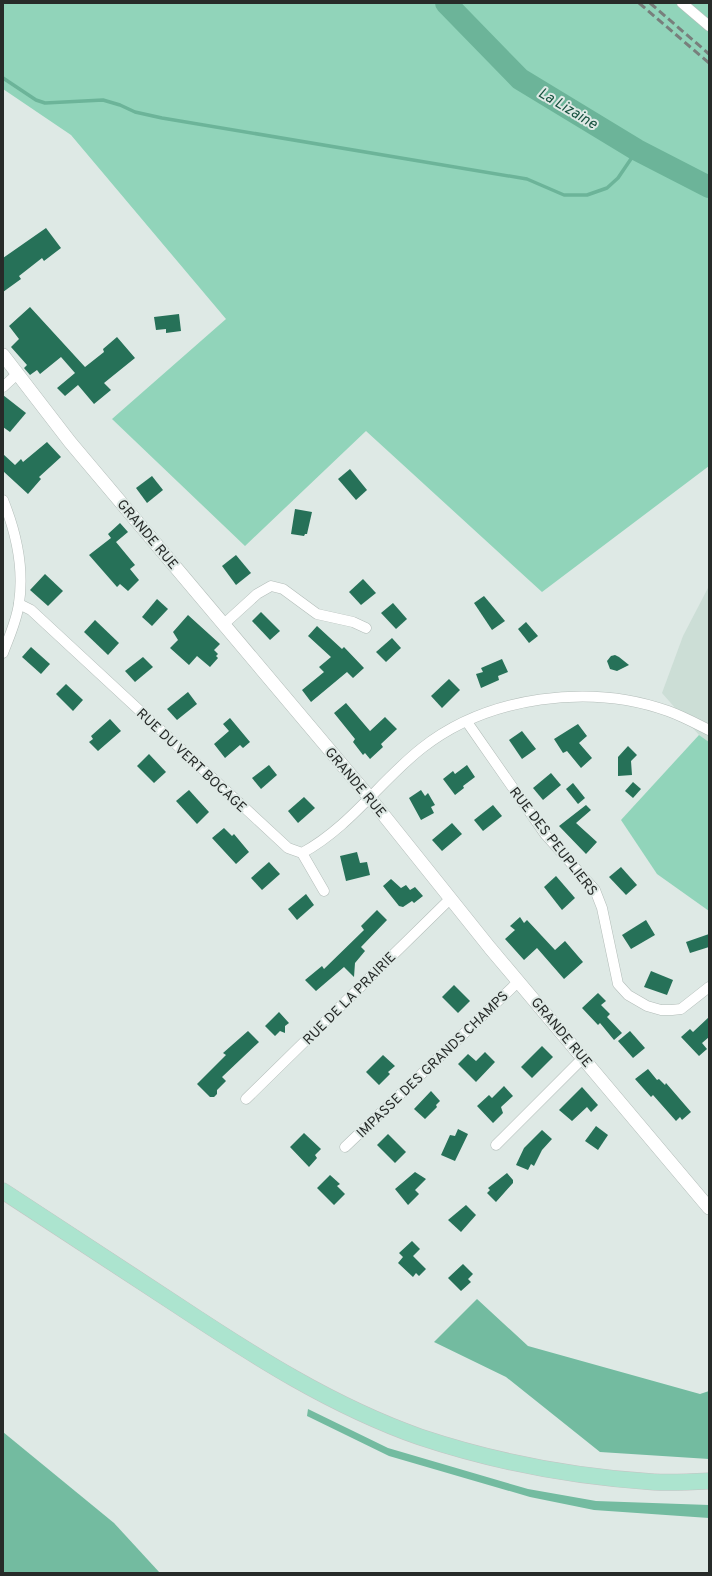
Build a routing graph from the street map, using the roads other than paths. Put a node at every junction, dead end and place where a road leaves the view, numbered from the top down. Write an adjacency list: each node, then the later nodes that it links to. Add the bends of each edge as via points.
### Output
1 (682, 3): 2 (street)
2 (709, 26)
3 (3, 355): 4 (street, GRANDE RUE)
4 (16, 375): 5 (street); 8 (street, GRANDE RUE)
5 (3, 387)
6 (3, 500): 7 (street, via 14,534 19,562)
7 (19, 604): 10 (street); 14 (street, RUE DU VERT BOCAGE, via 31,610 288,848)
8 (224, 624): 9 (street, via 257,594 271,586 283,589 317,614 353,622); 13 (street, GRANDE RUE)
9 (366, 628)
10 (3, 653)
11 (467, 722): 12 (street, via 490,711 532,700 576,696 622,699 668,711); 13 (street, via 423,747); 18 (street, RUE DES PEUPLIERS, via 545,834 595,890 602,908 618,984 628,995 647,1006 672,1010 681,1009)
12 (709, 730)
13 (370, 798): 14 (street, via 320,843); 16 (street, GRANDE RUE)
14 (302, 853): 15 (street)
15 (324, 891)
16 (451, 898): 17 (street, GRANDE RUE); 20 (street, RUE DE LA PRAIRIE)
17 (519, 980): 19 (street, GRANDE RUE); 22 (street, IMPASSE DES GRANDS CHAMPS)
18 (709, 987)
19 (583, 1058): 21 (street); 24 (street, GRANDE RUE)
20 (246, 1099)
21 (496, 1145)
22 (345, 1148)
23 (3, 1191): 25 (main road, via 252,1354 299,1382 383,1421 420,1436 486,1456 565,1472 655,1482)
24 (709, 1208)
25 (709, 1482)

